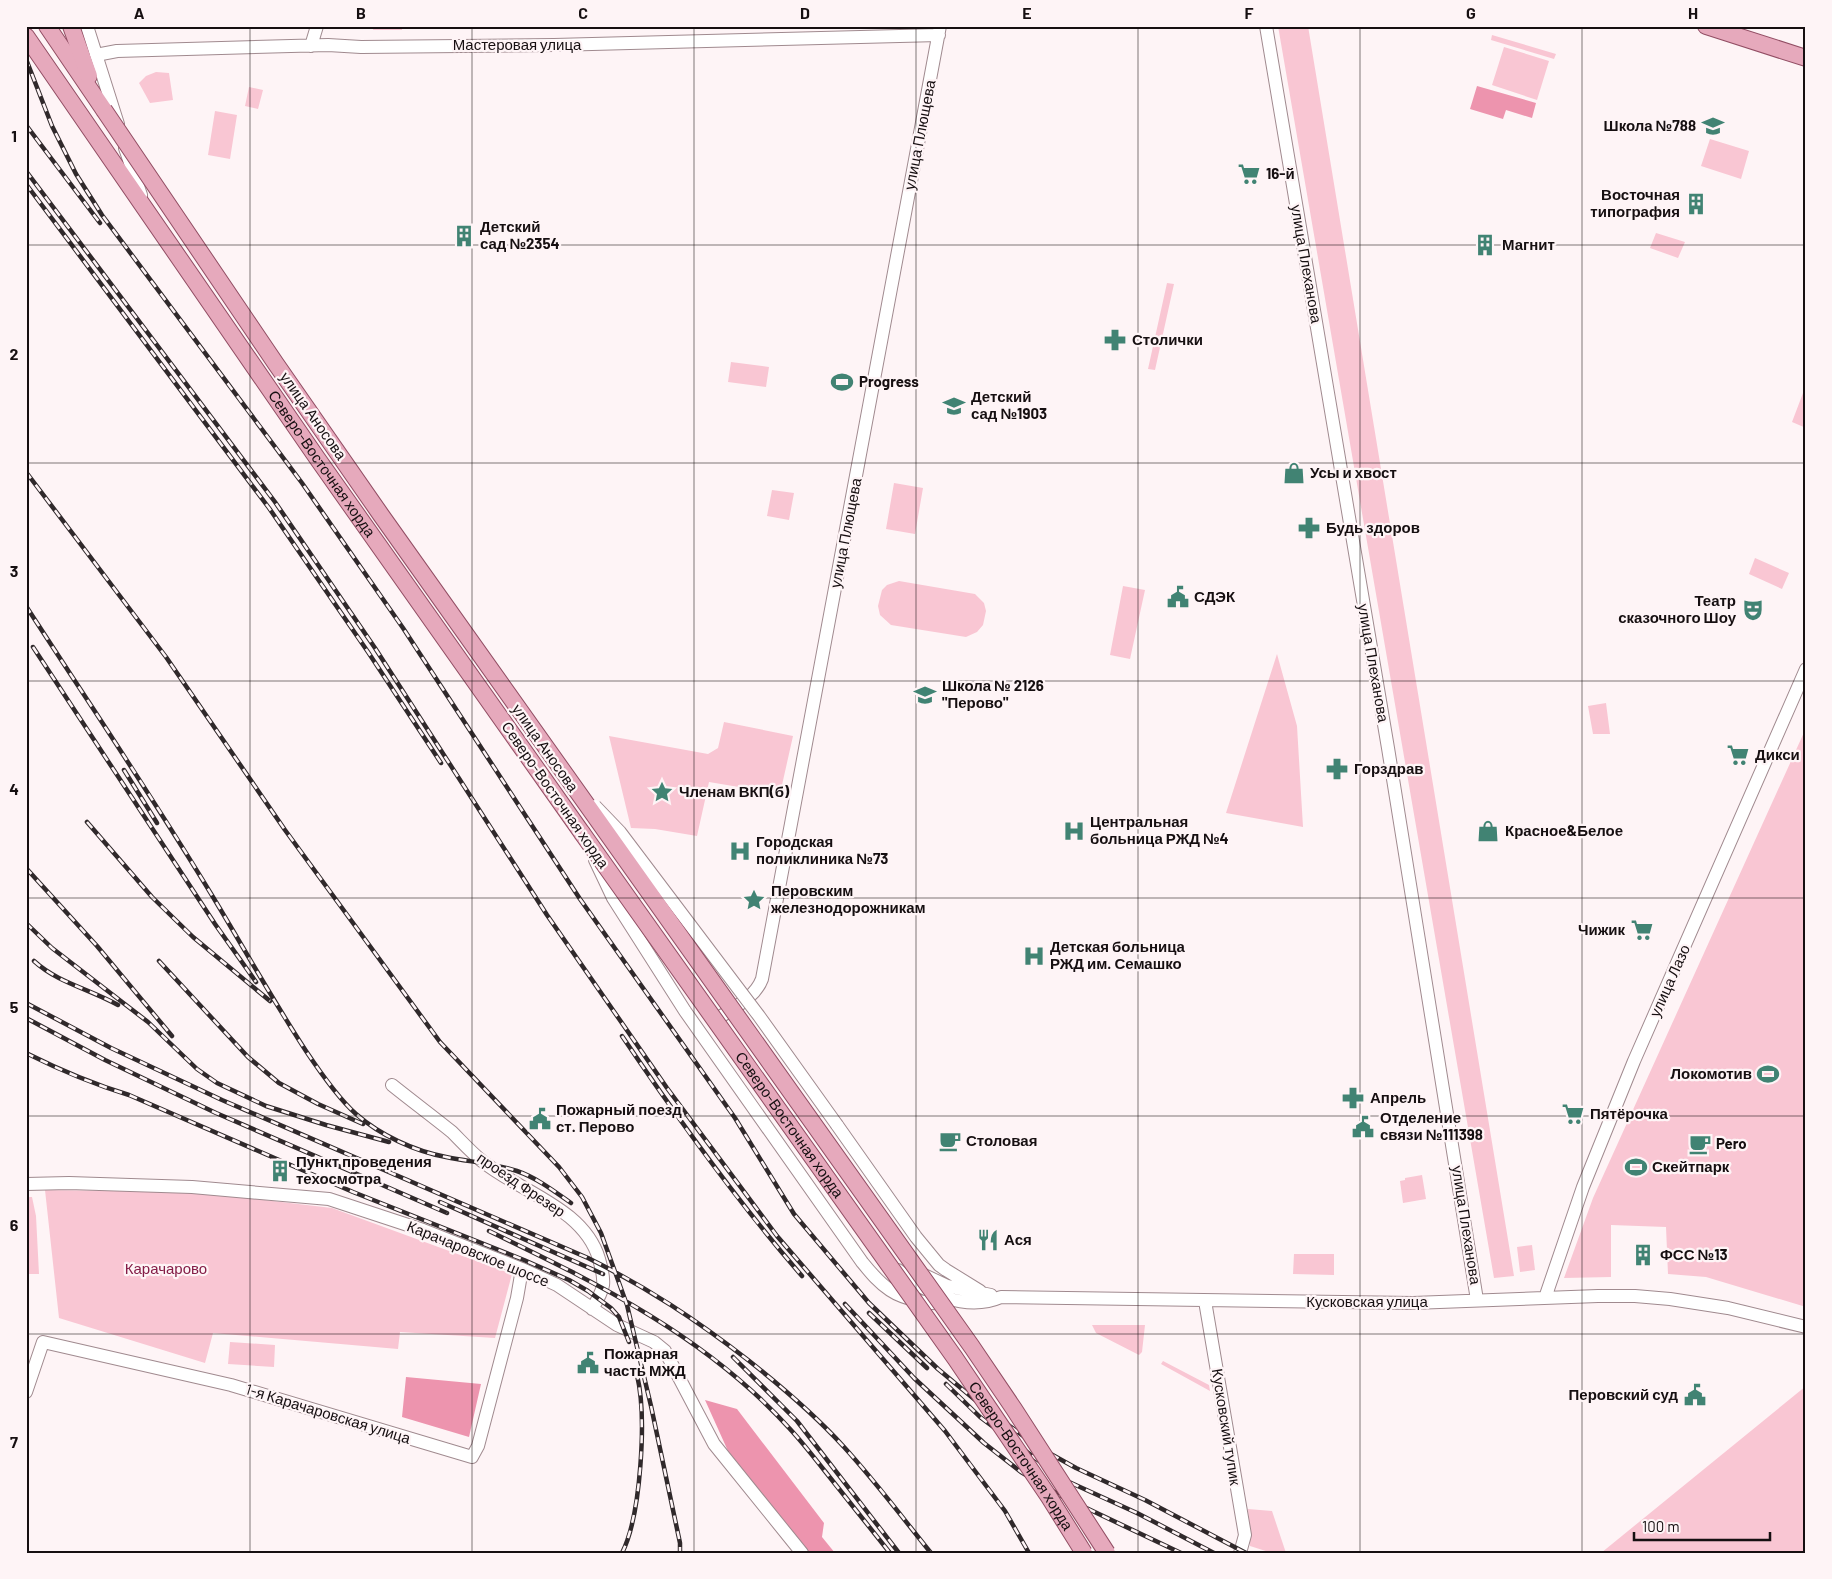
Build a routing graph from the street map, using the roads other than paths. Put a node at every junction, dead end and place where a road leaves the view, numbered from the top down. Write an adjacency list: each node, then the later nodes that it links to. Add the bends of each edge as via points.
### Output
1 (47, 26): 12 (main road, Северо-Восточная хорда)
2 (71, 26): 12 (main road, Северо-Восточная хорда)
3 (87, 26): 10 (street, улица Аносова)
4 (317, 26): 9 (street)
5 (1266, 26): 27 (street, улица Плеханова)
6 (1706, 26): 11 (main road)
7 (939, 31): 9 (street, Мастеровая улица, via 554,46); 17 (street, улица Плющева, via 762,979 752,994)
8 (26, 36): 16 (main road, Северо-Восточная хорда, via 317,458)
9 (311, 46): 10 (street, Мастеровая улица, via 117,51)
10 (96, 55): 13 (street, улица Аносова)
11 (1806, 58)
12 (104, 110): 15 (main road, Северо-Восточная хорда, bridge, via 276,364)
13 (126, 149): 17 (street, улица Аносова); 18 (street, улица Аносова, via 150,213)
14 (1806, 669): 25 (street, улица Лазо, via 1634,1061 1583,1187)
15 (568, 777): 23 (street, bridge, via 620,832 759,1016 916,1237 939,1265); 34 (main road, Северо-Восточная хорда, bridge, via 972,1347)
16 (582, 833): 28 (street, bridge, via 612,898 685,1011 862,1262 892,1292 939,1304); 33 (main road, Северо-Восточная хорда, bridge, via 976,1390)
17 (730, 1010): 18 (street, улица Плющева); 23 (street, улица Аносова, via 914,1270 947,1286)
18 (717, 1019): 22 (street, улица Аносова, via 896,1269)
19 (392, 1085): 29 (street, проезд Фрезер, via 452,1132 483,1162 566,1215 584,1232 597,1251 605,1282)
20 (29, 1184): 21 (street, Карачаровское шоссе, via 192,1187 328,1199 423,1230)
21 (522, 1269): 29 (street, Карачаровское шоссе, via 557,1285); 31 (street, 1-я Карачаровская улица, via 478,1446 472,1457 231,1385 43,1342)
22 (928, 1291): 28 (street, Кусковская улица)
23 (987, 1294): 24 (street, улица Аносова)
24 (1001, 1297): 26 (street, Кусковская улица); 28 (street, Кусковская улица)
25 (1545, 1298): 27 (street, Кусковская улица); 30 (street, Кусковская улица, via 1634,1296 1670,1299 1728,1308)
26 (1205, 1300): 27 (street, Кусковская улица); 35 (street, Кусковский тупик, via 1245,1534)
27 (1477, 1300)
28 (960, 1301)
29 (592, 1309): 32 (street, Карачаровское шоссе, via 665,1351 714,1444)
30 (1806, 1327)
31 (26, 1392)
32 (802, 1553)
33 (1084, 1553)
34 (1107, 1553)
35 (1240, 1553)

